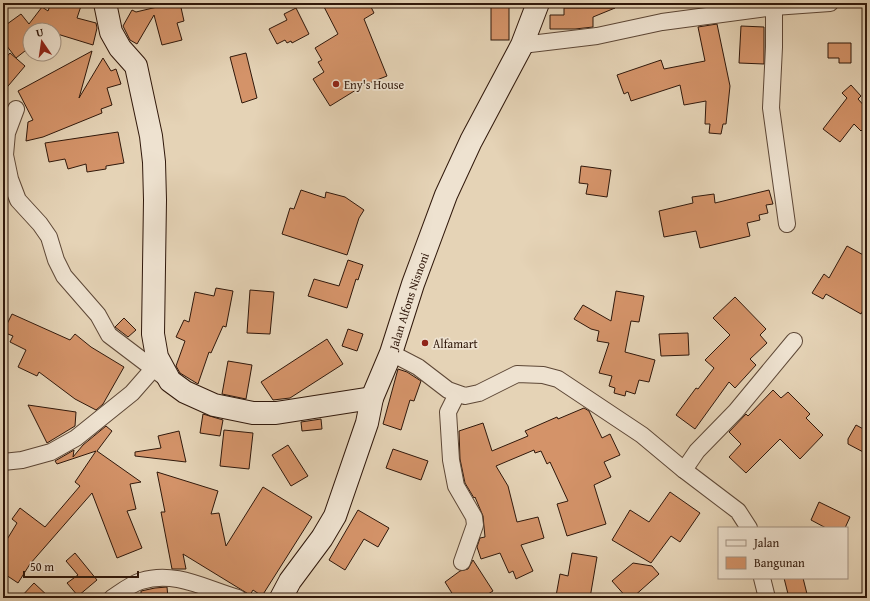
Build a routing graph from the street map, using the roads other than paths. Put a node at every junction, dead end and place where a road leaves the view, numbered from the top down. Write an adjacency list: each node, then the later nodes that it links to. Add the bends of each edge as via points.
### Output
1 (105, 3): 10 (main road, via 111,32 120,48 136,66 151,136 155,200 153,334)
2 (538, 3): 5 (main road, Jalan Alfons Nisnoni)
3 (830, 3): 4 (street)
4 (774, 7): 5 (street, via 662,22 597,36); 7 (street, via 771,108)
5 (522, 45): 9 (main road, Jalan Alfons Nisnoni, via 471,141 446,195 413,284)
6 (16, 109): 10 (street, via 7,133 5,155 18,200 40,224 64,276 98,315 109,335)
7 (788, 224)
8 (794, 341): 14 (street, via 736,411 697,451)
9 (391, 354): 11 (street, via 418,367); 12 (main road, Jalan Alfons Nisnoni)
10 (162, 375): 12 (main road, via 185,392 208,402 253,413 276,413); 13 (street, via 132,393 76,438 51,452)
11 (457, 394): 14 (street, via 471,396 517,374 558,378 642,435); 16 (street, via 448,412 450,460 456,486 474,517 475,525)
12 (372, 398): 20 (main road, Jalan Alfons Nisnoni, via 367,423 335,516)
13 (3, 462)
14 (684, 470): 15 (street, via 738,511)
15 (748, 527)
16 (462, 562)
17 (762, 579): 21 (street)
18 (112, 598): 19 (street, via 140,581 164,577 177,578)
19 (238, 598)
20 (281, 598)
21 (767, 598)

